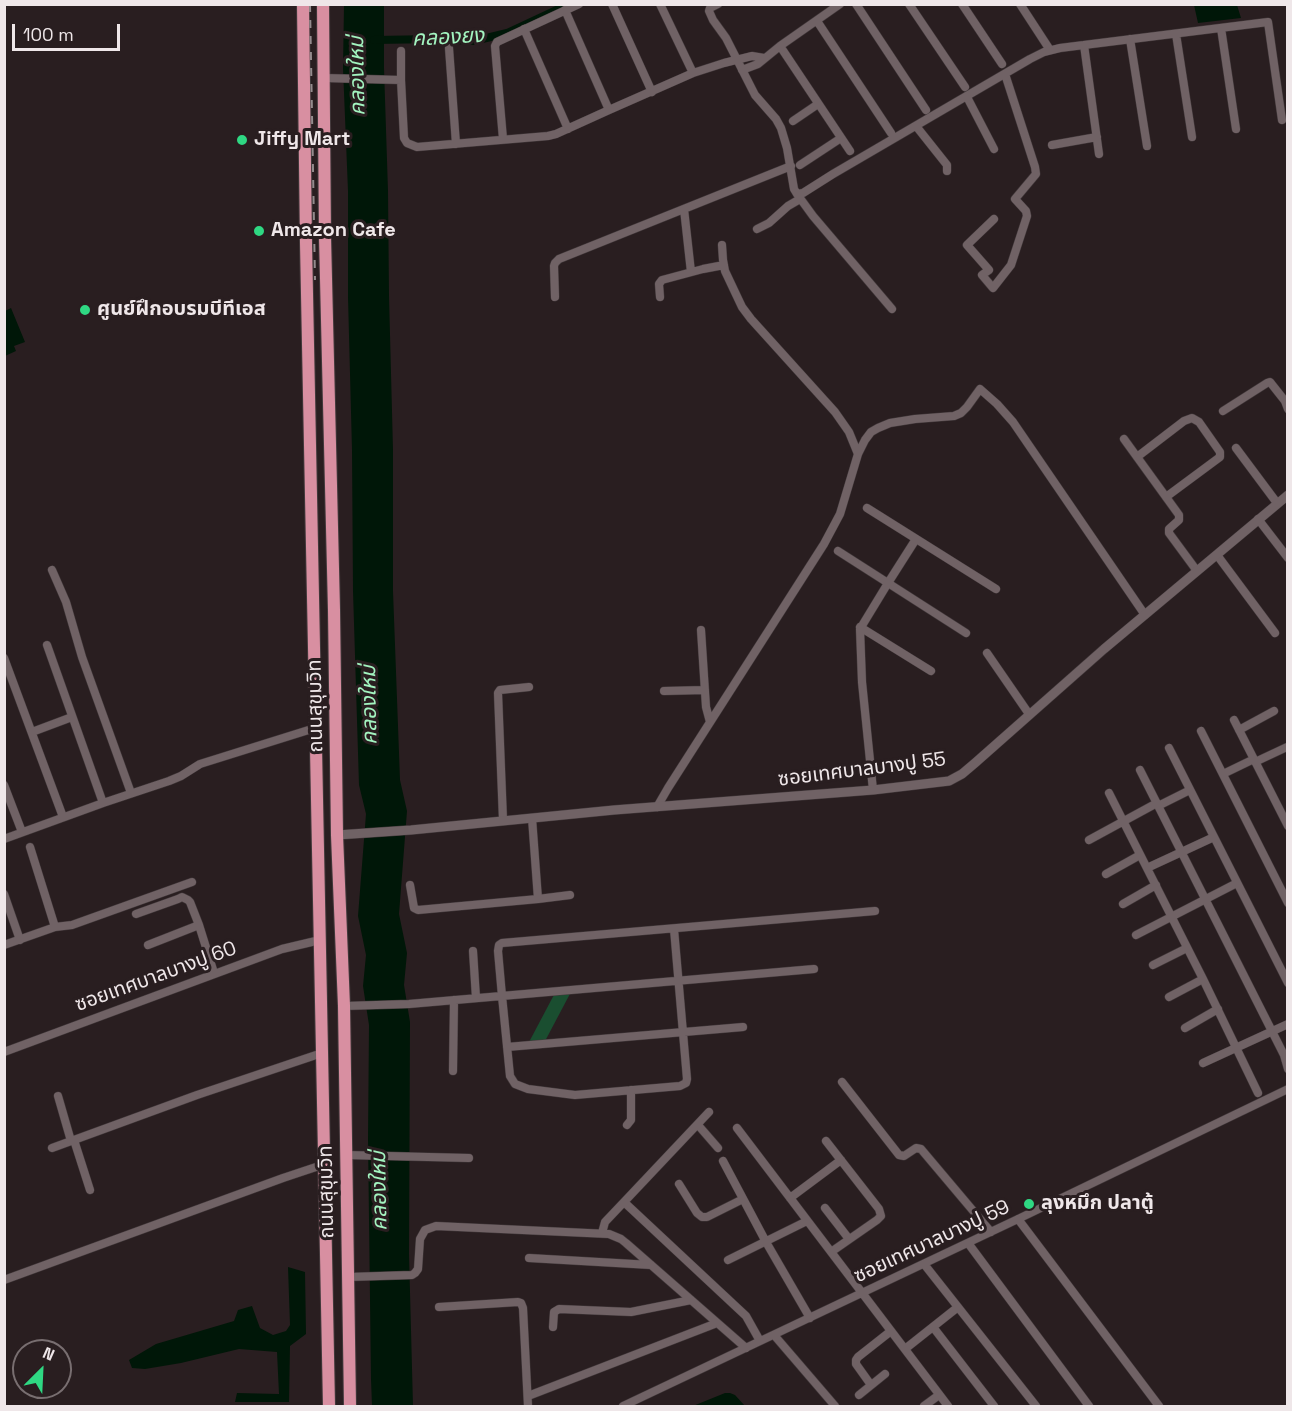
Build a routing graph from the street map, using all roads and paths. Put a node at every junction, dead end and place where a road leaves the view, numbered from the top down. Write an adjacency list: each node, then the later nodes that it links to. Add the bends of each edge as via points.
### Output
1 (303, 4): 86 (highway, ถนนสุขุมวิท)
2 (323, 4): 29 (highway, ถนนสุขุมวิท)
3 (579, 4): 12 (street)
4 (612, 4): 32 (street)
5 (660, 4): 27 (street)
6 (718, 4): 24 (street, via 709,11)
7 (840, 4): 13 (street)
8 (856, 4): 36 (street)
9 (909, 4): 31 (street)
10 (962, 4): 25 (street)
11 (1020, 4): 21 (street)
12 (565, 10): 14 (street); 35 (street)
13 (817, 21): 19 (street); 42 (street)
14 (524, 28): 40 (street); 46 (street, via 495,46)
15 (1221, 28): 16 (street); 37 (street, via 1268,22); 41 (street)
16 (1176, 34): 17 (street); 44 (street)
17 (1130, 39): 18 (street); 49 (street)
18 (1084, 45): 21 (street); 43 (street)
19 (780, 46): 23 (street); 34 (street)
20 (449, 48): 47 (street)
21 (1050, 50): 28 (street)
22 (401, 51): 30 (street)
23 (764, 58): 24 (street); 26 (street)
24 (736, 60): 26 (street); 27 (street)
25 (1002, 64)
26 (742, 70): 54 (street, via 755,95 781,128)
27 (693, 73): 32 (street)
28 (1005, 74): 33 (street); 58 (street, via 1036,174 1015,199 1027,216 1011,265 993,288 982,275 989,270 967,245)
29 (330, 78): 30 (street); 85 (highway, ถนนสุขุมวิท, via 325,237)
30 (401, 80): 47 (street, via 407,143 417,147)
31 (965, 87)
32 (652, 92): 35 (street)
33 (967, 97): 39 (street); 50 (street)
34 (818, 105): 38 (street); 45 (street)
35 (609, 110): 40 (street)
36 (926, 110)
37 (1282, 120)
38 (793, 121)
39 (916, 126): 55 (street, via 947,165); 56 (street)
40 (568, 129): 46 (street, via 548,136)
41 (1236, 129)
42 (891, 133)
43 (1097, 137): 48 (street); 52 (street)
44 (1192, 137)
45 (841, 138): 51 (street); 53 (street)
46 (503, 140): 47 (street)
47 (456, 144)
48 (1052, 145)
49 (1147, 146)
50 (994, 149)
51 (850, 152)
52 (1099, 154)
53 (800, 165)
54 (787, 167): 56 (street); 57 (street)
55 (947, 171)
56 (798, 196): 59 (street); 65 (street)
57 (684, 209): 62 (street); 63 (street, via 559,259 554,266)
58 (994, 219)
59 (757, 230)
60 (722, 245): 61 (street)
61 (724, 265): 62 (street); 70 (street, via 742,307 835,412)
62 (691, 272): 64 (street, via 661,281)
63 (555, 297)
64 (660, 297)
65 (892, 309)
66 (1287, 409): 67 (street, via 1286,400 1267,382)
67 (1223, 411)
68 (1124, 439): 71 (street)
69 (1236, 447): 74 (street)
70 (858, 454): 87 (street, via 871,432 878,428 915,419 954,416 967,407 980,389 1012,422); 103 (street, via 833,528)
71 (1137, 457): 73 (street); 73 (street, via 1189,419 1199,423 1220,457)
72 (1287, 495): 74 (street, ซอยเทศบาลบางปู 55)
73 (1166, 497): 82 (street, via 1179,515 1169,533)
74 (1277, 503): 76 (street, ซอยเทศบาลบางปู 55)
75 (867, 508): 77 (street)
76 (1258, 519): 79 (street, ซอยเทศบาลบางปู 55); 80 (street)
77 (916, 539): 83 (street); 84 (street)
78 (838, 551): 83 (street)
79 (1217, 555): 82 (street, ซอยเทศบาลบางปู 55); 91 (street)
80 (1287, 558)
81 (52, 570): 116 (street)
82 (1197, 571): 87 (street, ซอยเทศบาลบางปู 55)
83 (888, 583): 88 (street); 90 (street)
84 (996, 589)
85 (334, 610): 86 (highway); 127 (highway, ถนนสุขุมวิท)
86 (314, 611): 104 (highway, ถนนสุขุมวิท)
87 (1145, 615): 100 (street, ซอยเทศบาลบางปู 55)
88 (860, 627): 95 (street); 114 (street)
89 (701, 630): 97 (street)
90 (966, 633)
91 (1275, 633)
92 (47, 645): 101 (street)
93 (987, 653): 100 (street)
94 (4, 658): 107 (street)
95 (931, 671)
96 (529, 687): 123 (street, via 498,693)
97 (705, 690): 98 (street); 103 (street)
98 (664, 691)
99 (1274, 711): 105 (street)
100 (1029, 714): 114 (street, ซอยเทศบาลบางปู 55, via 955,778)
101 (72, 717): 107 (street); 118 (street)
102 (1234, 720): 105 (street)
103 (710, 722): 120 (street)
104 (315, 728): 116 (street, via 200,764 181,776); 154 (highway, ถนนสุขุมวิท)
105 (1239, 730): 110 (street)
106 (1201, 731): 112 (street)
107 (32, 732): 121 (street)
108 (1287, 747): 110 (street)
109 (1169, 748): 115 (street)
110 (1254, 760): 112 (street); 125 (street)
111 (1140, 770): 119 (street)
112 (1222, 774): 144 (street)
113 (4, 785): 126 (street)
114 (873, 790): 120 (street, ซอยเทศบาลบางปู 55)
115 (1190, 790): 119 (street); 128 (street)
116 (131, 793): 118 (street)
117 (1109, 794): 124 (street)
118 (103, 803): 121 (street)
119 (1158, 804): 124 (street); 132 (street)
120 (657, 807): 122 (street, ซอยเทศบาลบางปู 55)
121 (63, 817): 126 (street)
122 (532, 818): 123 (street, ซอยเทศบาลบางปู 55); 142 (street)
123 (503, 820): 127 (street, ซอยเทศบาลบางปู 55)
124 (1124, 822): 130 (street); 133 (street)
125 (1287, 826)
126 (22, 832): 129 (street)
127 (337, 835): 169 (highway, ถนนสุขุมวิท)
128 (1214, 837): 132 (street); 137 (street)
129 (4, 839)
130 (1089, 840)
131 (30, 847): 150 (street)
132 (1182, 852): 134 (street); 143 (street)
133 (1140, 855): 134 (street); 135 (street)
134 (1147, 868): 139 (street)
135 (1106, 873)
136 (192, 882): 150 (street, via 72,925)
137 (1237, 883): 143 (street); 164 (street)
138 (410, 885): 142 (street, via 414,908 418,910)
139 (1155, 885): 145 (street); 148 (street)
140 (4, 894): 153 (street)
141 (570, 895): 142 (street)
142 (538, 899)
143 (1206, 899): 148 (street); 174 (street)
144 (1287, 903)
145 (1123, 904)
146 (874, 911): 151 (street)
147 (136, 914): 149 (street, via 182,897 190,902)
148 (1172, 916): 152 (street); 157 (street)
149 (199, 925): 156 (street); 161 (street)
150 (55, 927): 153 (street)
151 (674, 929): 163 (street); 165 (street, via 502,943 498,947)
152 (1137, 935)
153 (20, 940): 155 (street)
154 (320, 940): 161 (street, ซอยเทศบาลบางปู 60); 179 (highway, ถนนสุขุมวิท)
155 (4, 945)
156 (148, 945)
157 (1187, 948): 159 (street); 162 (street)
158 (473, 951): 167 (street)
159 (1153, 965)
160 (814, 969): 163 (street)
161 (214, 973): 178 (street, ซอยเทศบาลบางปู 60)
162 (1203, 979): 166 (street); 170 (street)
163 (678, 981): 165 (street); 175 (street)
164 (1287, 983)
165 (502, 996): 167 (street); 176 (street)
166 (1169, 997)
167 (476, 998): 168 (street)
168 (454, 1000): 169 (street); 183 (street)
169 (344, 1006): 197 (highway, ถนนสุขุมวิท)
170 (1218, 1010): 173 (street); 177 (street)
171 (1287, 1024): 174 (street)
172 (743, 1027): 175 (street)
173 (1185, 1028)
174 (1272, 1031): 177 (street); 180 (street)
175 (683, 1032): 176 (street); 186 (street, via 686,1083)
176 (507, 1047): 186 (street, via 510,1076 515,1084 528,1089 568,1095)
177 (1236, 1047): 181 (street); 187 (street)
178 (4, 1052)
179 (322, 1053): 193 (street); 201 (highway, ถนนสุขุมวิท)
180 (1286, 1056): 182 (street)
181 (1203, 1064)
182 (1287, 1069)
183 (453, 1071)
184 (843, 1082): 210 (street, via 899,1155 921,1149)
185 (1287, 1089): 208 (street, ซอยเทศบาลบางปู 59)
186 (631, 1090): 190 (street, via 631,1120)
187 (1258, 1093)
188 (58, 1096): 193 (street)
189 (709, 1112): 191 (street)
190 (627, 1125)
191 (698, 1125): 196 (street); 206 (street)
192 (737, 1128): 205 (street)
193 (73, 1140): 195 (street); 203 (street)
194 (826, 1141): 199 (street)
195 (52, 1148)
196 (718, 1149)
197 (346, 1155): 198 (street); 220 (highway, ถนนสุขุมวิท)
198 (469, 1158)
199 (841, 1160): 205 (street); 212 (street, via 880,1212 879,1218)
200 (723, 1161): 204 (street)
201 (325, 1164): 221 (street); 240 (highway, ถนนสุขุมวิท)
202 (679, 1184): 204 (street, via 702,1217)
203 (90, 1190)
204 (743, 1198): 213 (street)
205 (790, 1198): 209 (street)
206 (624, 1202): 211 (street, via 605,1222); 232 (street, via 746,1316)
207 (825, 1208): 212 (street)
208 (1018, 1219): 210 (street, ซอยเทศบาลบางปู 59); 250 (street)
209 (807, 1221): 213 (street); 215 (street)
210 (991, 1232): 214 (street, ซอยเทศบาลบางปู 59)
211 (602, 1233): 219 (street, via 621,1239); 220 (street, via 430,1227 420,1239 417,1272)
212 (849, 1239): 215 (street)
213 (766, 1242): 217 (street); 226 (street)
214 (968, 1243): 218 (street, ซอยเทศบาลบางปู 59); 249 (street)
215 (831, 1252): 222 (street)
216 (529, 1258): 219 (street)
217 (728, 1260)
218 (924, 1264): 222 (street, ซอยเทศบาลบางปู 59); 225 (street)
219 (651, 1265): 223 (street)
220 (348, 1277): 241 (highway, ถนนสุขุมวิท)
221 (4, 1280)
222 (862, 1293): 226 (street, ซอยเทศบาลบางปู 59); 230 (street)
223 (691, 1300): 227 (street); 228 (street, via 631,1312 559,1309 554,1312)
224 (439, 1307): 239 (street, via 521,1303)
225 (958, 1307): 229 (street); 248 (street)
226 (810, 1318): 231 (street, ซอยเทศบาลบางปู 59)
227 (717, 1323): 233 (street); 239 (street)
228 (553, 1327)
229 (933, 1327): 234 (street); 247 (street)
230 (891, 1331): 234 (street); 236 (street, via 856,1360)
231 (774, 1335): 232 (street, ซอยเทศบาลบางปู 59); 244 (street)
232 (760, 1341): 233 (street, ซอยเทศบาลบางปู 59)
233 (746, 1348): 243 (street, ซอยเทศบาลบางปู 59)
234 (905, 1349): 238 (street)
235 (885, 1374): 236 (street)
236 (871, 1385): 237 (street)
237 (859, 1395)
238 (939, 1395): 245 (street); 246 (street)
239 (528, 1396): 242 (street)
240 (329, 1407)
241 (350, 1407)
242 (528, 1407)
243 (623, 1407)
244 (835, 1407)
245 (924, 1407)
246 (948, 1407)
247 (994, 1407)
248 (1036, 1407)
249 (1089, 1407)
250 (1159, 1407)

